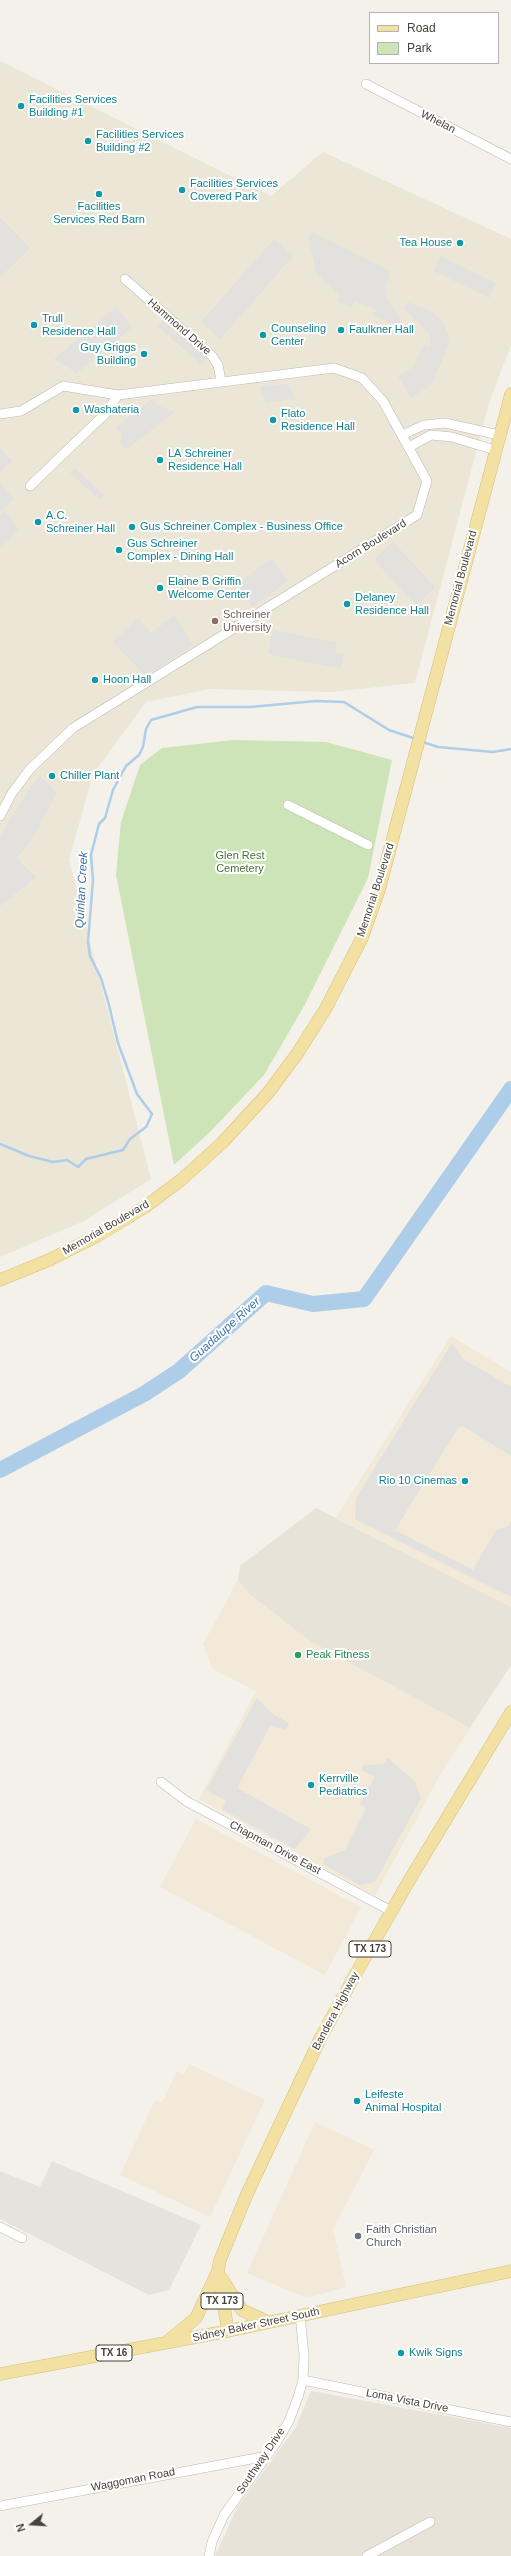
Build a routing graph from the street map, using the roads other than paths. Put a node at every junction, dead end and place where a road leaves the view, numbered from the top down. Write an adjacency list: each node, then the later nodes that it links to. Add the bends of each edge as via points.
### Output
1 (366, 84): 2 (street, Whelan)
2 (511, 159)
3 (125, 279): 4 (street, Hammond Drive, via 212,356 218,365)
4 (221, 381): 6 (street, Acorn Boulevard); 8 (street, Acorn Boulevard, via 334,368 362,378 383,401)
5 (511, 394): 9 (main road, Memorial Boulevard)
6 (118, 395): 7 (street, Acorn Boulevard, via 63,386 21,411); 12 (street, via 106,413)
7 (0, 414)
8 (402, 435): 9 (street, via 424,425 445,423); 10 (street, Acorn Boulevard)
9 (499, 435): 11 (main road, Memorial Boulevard)
10 (409, 447): 11 (street, via 431,435 452,437); 14 (street, Acorn Boulevard, via 427,481 416,515 73,728 30,769 12,793)
11 (495, 450): 16 (main road, Memorial Boulevard, via 379,890 353,957 313,1031 268,1093 222,1143 181,1180 145,1207 77,1247)
12 (30, 486)
13 (288, 805): 15 (street)
14 (0, 816)
15 (368, 845)
16 (0, 1280)
17 (511, 1712): 19 (main road, Bandera Highway / TX 173)
18 (161, 1782): 19 (street, Chapman Drive East, via 186,1801)
19 (391, 1911): 22 (main road, Bandera Highway / TX 173, via 320,2039 247,2194)
20 (0, 2227): 21 (street)
21 (22, 2238)
22 (218, 2270): 25 (main road, via 227,2290 242,2310); 26 (main road, Bandera Highway / TX 173); 27 (main road, via 196,2318)
23 (511, 2271): 24 (main road, Sidney Baker Street South / TX 16)
24 (300, 2315): 25 (main road, Sidney Baker Street South / TX 16); 29 (street, Southway Drive)
25 (268, 2322): 26 (main road, Sidney Baker Street South / TX 16)
26 (228, 2331): 27 (main road, Sidney Baker Street South / TX 16)
27 (165, 2343): 28 (main road, Sidney Baker Street South / TX 16)
28 (0, 2374)
29 (303, 2380): 30 (street, Loma Vista Drive); 31 (street, Southway Drive, via 289,2420)
30 (511, 2422)
31 (266, 2456): 32 (street, Waggoman Road); 34 (street, Southway Drive, via 224,2516 212,2542)
32 (0, 2506)
33 (430, 2522): 35 (street)
34 (209, 2556)
35 (367, 2556)

